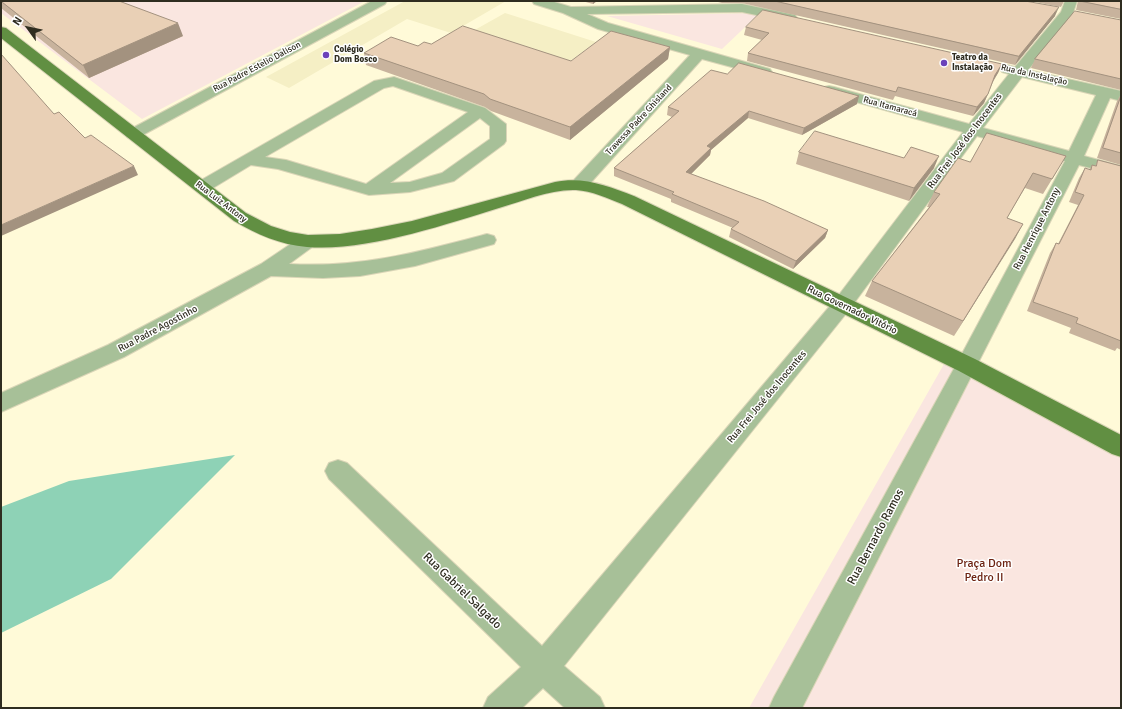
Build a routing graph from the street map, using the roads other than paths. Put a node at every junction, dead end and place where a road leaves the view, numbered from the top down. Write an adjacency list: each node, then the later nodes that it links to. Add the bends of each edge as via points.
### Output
1 (381, 1): 19 (street, Rua Padre Estelio Dalison)
2 (538, 1): 5 (street)
3 (745, 5): 5 (street); 8 (street)
4 (1069, 7): 6 (street); 7 (street); 12 (street, Rua Frei José dos Inocentes)
5 (568, 10): 10 (street, via 603,26)
6 (1053, 11)
7 (1083, 16)
8 (803, 21)
9 (1, 31): 19 (main road, Rua Luiz Antony)
10 (699, 54): 13 (street); 23 (street, Travessa Padre Ghisland)
11 (995, 66): 12 (street, Rua da Instalação)
12 (1018, 72): 15 (street, Rua da Instalação); 18 (street, Rua Frei José dos Inocentes)
13 (775, 75)
14 (813, 86): 18 (street, Rua Itamaracá)
15 (1105, 92): 16 (street, Rua da Instalação); 20 (street, Rua Henrique Antony)
16 (1121, 96)
17 (480, 111): 21 (street, via 394,81 379,84); 25 (street); 25 (street, via 498,124 498,141 448,177 410,187)
18 (973, 130): 20 (street, Rua Itamaracá); 29 (street, Rua Frei José dos Inocentes)
19 (133, 134): 24 (main road, Rua Luiz Antony)
20 (1075, 157): 22 (street, Rua Itamaracá); 30 (street, Rua Henrique Antony)
21 (249, 160): 24 (street); 25 (street, via 280,164 314,176)
22 (1121, 171)
23 (579, 185): 27 (main road, Rua Luiz Antony, via 540,190 374,235); 29 (main road, Rua Governador Vitório, via 628,200)
24 (202, 187): 27 (main road, Rua Luiz Antony, via 257,228 280,236)
25 (370, 190)
26 (487, 240): 28 (street, via 406,262 340,272)
27 (308, 241): 28 (street, Rua Padre Agostinho)
28 (268, 269): 31 (street, Rua Padre Agostinho, via 116,352)
29 (842, 305): 30 (main road, Rua Governador Vitório); 34 (street, Rua Frei José dos Inocentes)
30 (967, 365): 32 (main road, Rua Governador Vitório); 37 (street, Rua Bernardo Ramos)
31 (1, 403)
32 (1121, 447)
33 (338, 470): 34 (street, Rua Gabriel Salgado)
34 (543, 668): 35 (street, Rua Frei José dos Inocentes); 36 (street, Rua Gabriel Salgado)
35 (499, 708)
36 (589, 708)
37 (785, 708)

